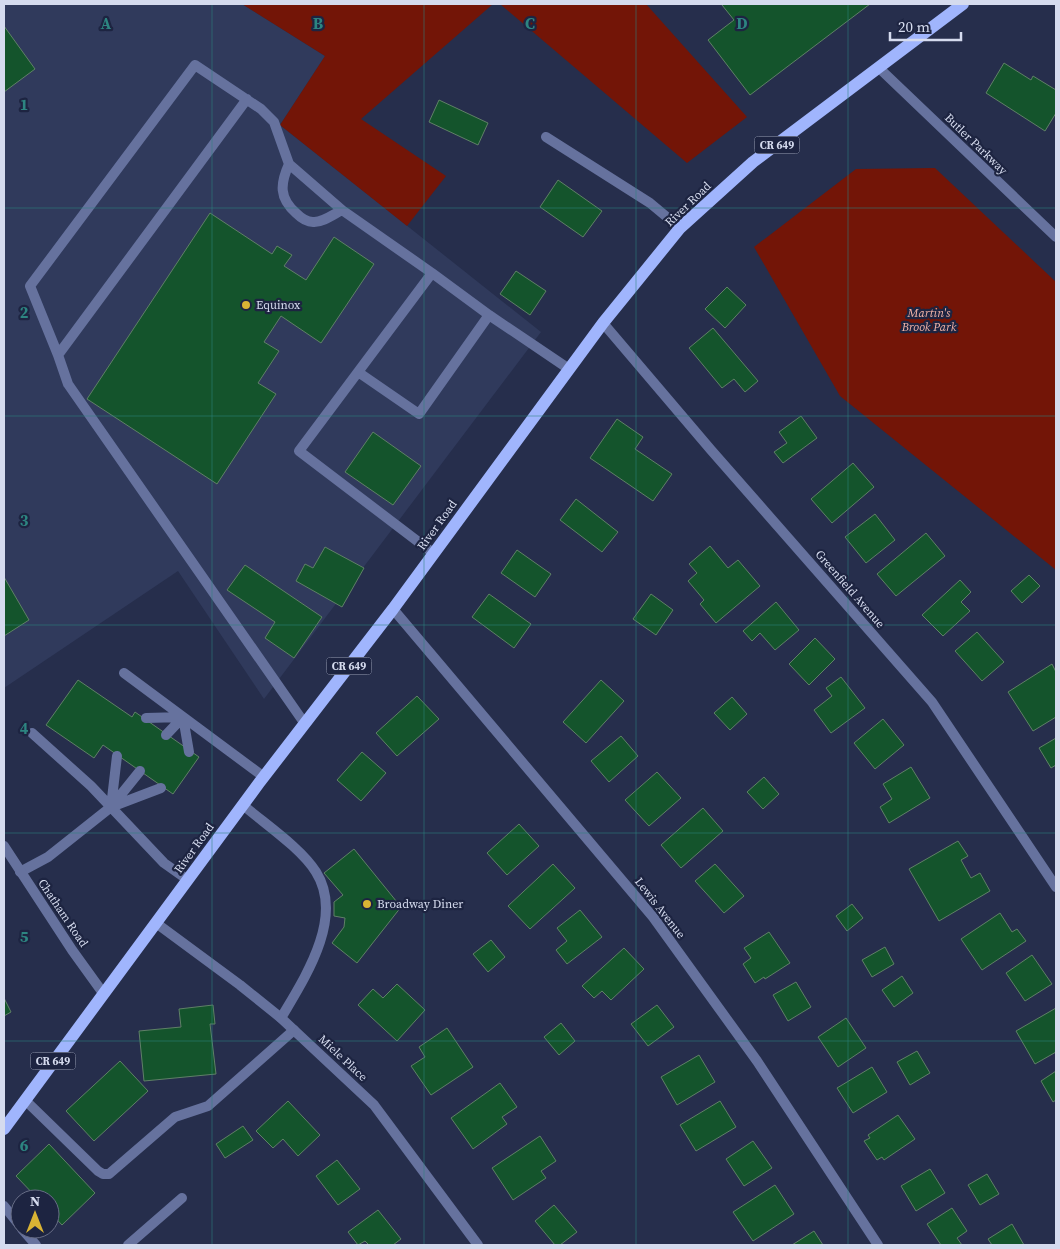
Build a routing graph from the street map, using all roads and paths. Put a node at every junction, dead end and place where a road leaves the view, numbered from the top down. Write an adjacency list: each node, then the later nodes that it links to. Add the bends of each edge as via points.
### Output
1 (954, 6): 2 (main road, River Road / CR 649)
2 (879, 68): 7 (main road, River Road / CR 649, via 753,162); 8 (street, Butler Parkway)
3 (247, 99): 5 (street, via 274,122); 12 (street); 12 (street, via 195,65 30,286)
4 (546, 138): 7 (street, via 650,203)
5 (289, 164): 6 (street); 6 (street, via 282,188 286,205 313,222)
6 (342, 210): 9 (street)
7 (680, 228): 11 (main road, River Road / CR 649)
8 (1056, 237)
9 (432, 273): 10 (street); 14 (street)
10 (488, 315): 13 (street); 14 (street, via 418,414)
11 (603, 323): 13 (main road, River Road / CR 649); 33 (street, Greenfield Avenue, via 932,702)
12 (58, 355): 20 (street, via 68,384)
13 (569, 369): 15 (main road, River Road / CR 649)
14 (358, 372): 15 (street, via 298,451)
15 (433, 553): 16 (main road, River Road / CR 649)
16 (393, 609): 20 (main road, River Road / CR 649); 43 (street, Lewis Avenue, via 653,917 757,1061)
17 (124, 673): 18 (street)
18 (183, 717): 19 (street); 22 (street); 23 (street); 26 (street)
19 (146, 718)
20 (304, 724): 26 (main road, River Road / CR 649)
21 (32, 734): 29 (street)
22 (166, 736)
23 (189, 752)
24 (117, 756): 29 (street)
25 (140, 771): 29 (street)
26 (264, 776): 28 (main road, River Road / CR 649)
27 (160, 788): 29 (street)
28 (243, 805): 32 (main road, River Road / CR 649); 36 (street, via 304,856 323,887 326,907 319,946 304,980)
29 (111, 807): 31 (street, via 48,857); 32 (street, via 164,863)
30 (4, 846): 31 (street, Chatham Road)
31 (20, 872): 35 (street, Chatham Road)
32 (188, 880): 34 (main road, River Road / CR 649)
33 (1056, 887)
34 (156, 923): 35 (main road, River Road / CR 649); 36 (street, Miele Place)
35 (103, 993): 38 (main road, River Road / CR 649)
36 (281, 1018): 37 (street, Miele Place)
37 (294, 1030): 38 (street, via 208,1106 175,1117 109,1174 98,1171); 42 (street, Miele Place, via 374,1105)
38 (25, 1100): 39 (main road, River Road / CR 649)
39 (4, 1129)
40 (182, 1198): 41 (street)
41 (128, 1245)
42 (478, 1245)
43 (878, 1245)

